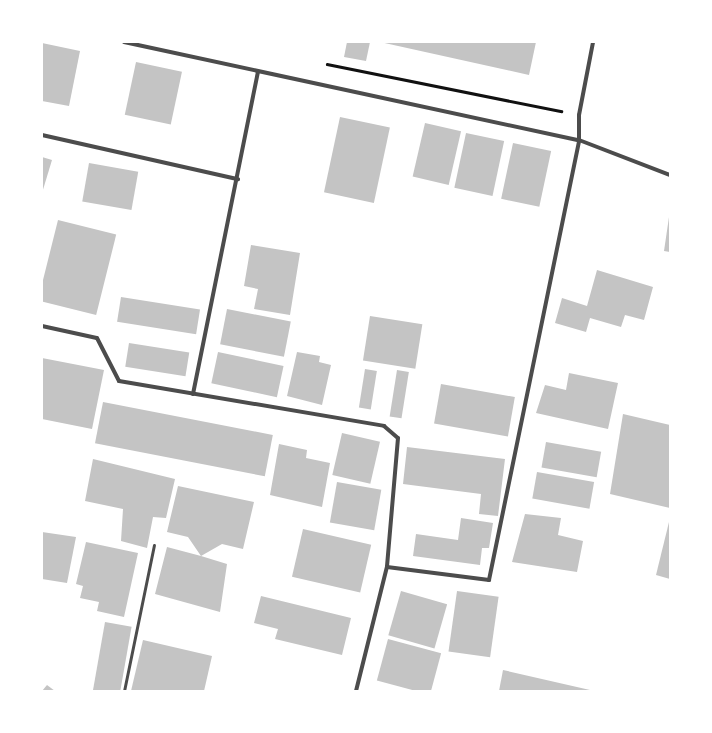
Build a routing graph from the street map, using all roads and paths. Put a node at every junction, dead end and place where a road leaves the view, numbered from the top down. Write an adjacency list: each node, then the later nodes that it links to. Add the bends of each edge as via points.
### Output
1 (124, 42): 4 (street)
2 (593, 42): 5 (street)
3 (322, 62): 5 (path)
4 (258, 71): 7 (street); 9 (street)
5 (579, 115): 7 (street)
6 (42, 135): 9 (street)
7 (578, 140): 8 (street); 13 (street, via 489,580)
8 (670, 175)
9 (238, 180): 11 (street)
10 (42, 326): 11 (street, via 97,338 119,381)
11 (193, 394): 13 (street, via 384,426 398,438)
12 (154, 545): 14 (lane)
13 (387, 567): 15 (street)
14 (124, 691)
15 (356, 691)

